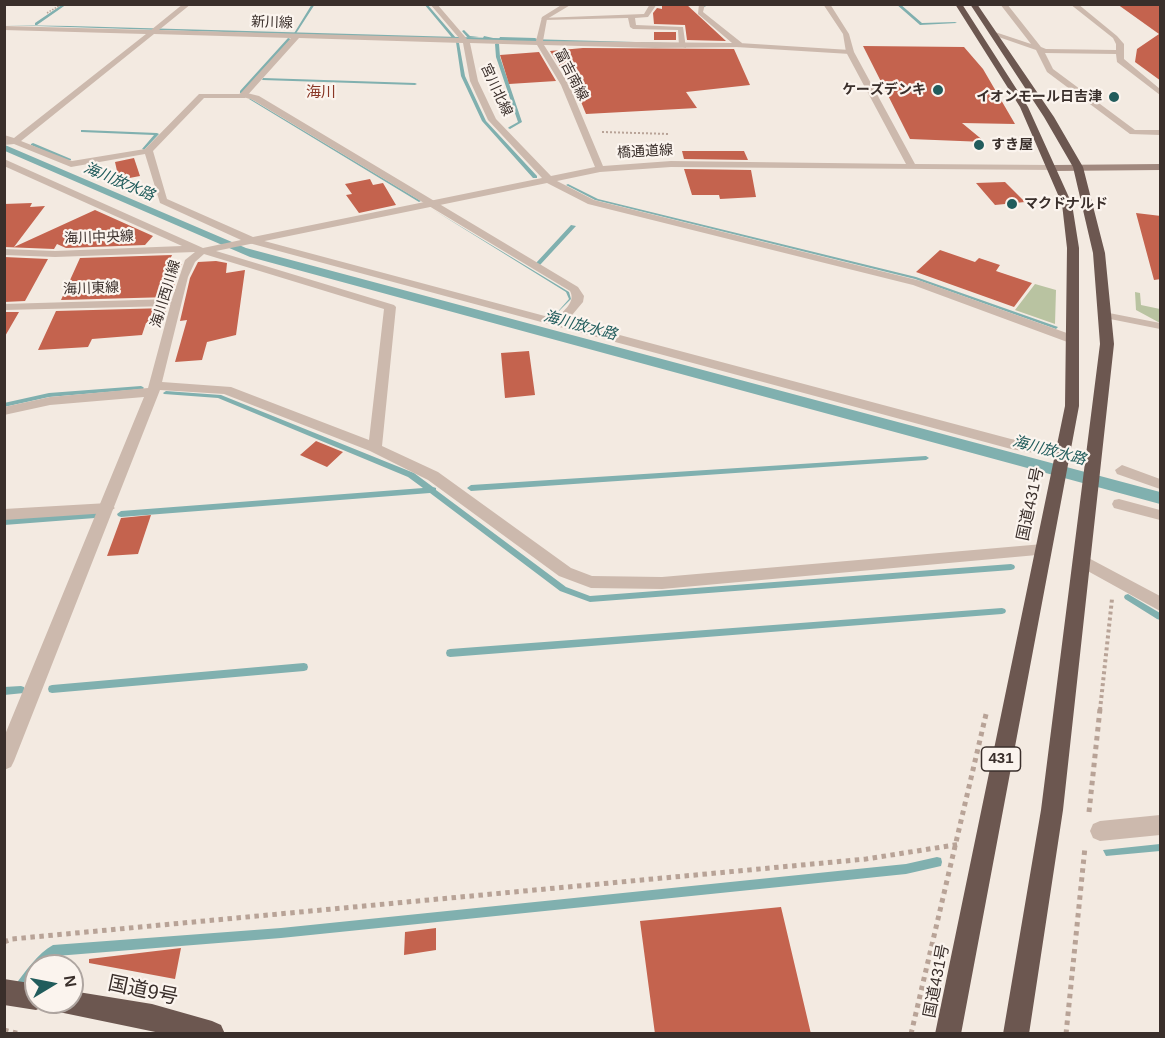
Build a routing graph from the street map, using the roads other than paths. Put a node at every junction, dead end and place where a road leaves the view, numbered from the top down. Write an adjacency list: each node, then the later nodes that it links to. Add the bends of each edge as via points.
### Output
1 (188, 4): 15 (street)
2 (433, 4): 19 (street, 宮川北線)
3 (569, 4): 12 (street)
4 (654, 4): 11 (street, via 646,16)
5 (702, 4): 21 (street, via 700,13)
6 (826, 4): 24 (street, via 846,34)
7 (958, 4): 35 (highway, 国道431号 / 431, via 1024,107)
8 (973, 4): 16 (highway)
9 (1003, 4): 23 (street)
10 (1073, 4): 25 (street, via 1115,37)
11 (631, 17): 12 (street); 22 (street, via 633,27 681,28)
12 (544, 18): 20 (street, 富吉南線)
13 (4, 28): 14 (street, 新川線)
14 (24, 28): 15 (street, 新川線); 18 (street)
15 (156, 31): 17 (street, 新川線); 29 (street)
16 (992, 33): 23 (street); 33 (highway)
17 (297, 36): 19 (street, 新川線); 27 (street)
18 (4, 39)
19 (466, 42): 20 (street, 新川線); 37 (street, 宮川北線, via 474,81 492,120)
20 (539, 43): 22 (street, 新川線); 36 (street, 富吉南線, via 565,85)
21 (739, 45): 22 (street, 新川線); 24 (street, 新川線)
22 (683, 46)
23 (1039, 49): 25 (street); 28 (street, via 1050,70 1133,132)
24 (850, 52): 32 (street)
25 (1120, 52): 26 (street, via 1120,60)
26 (1161, 93)
27 (243, 94): 30 (street, via 202,96); 38 (street, via 256,98)
28 (1161, 133)
29 (8, 141): 30 (street, via 71,164)
30 (148, 151): 39 (street, via 163,201)
31 (4, 162): 40 (street, 海川西川線)
32 (912, 166): 35 (street, 橋通道線); 36 (street, 橋通道線, via 671,164)
33 (1078, 167): 34 (main road); 35 (main road); 44 (highway, via 1099,253)
34 (1161, 167)
35 (1053, 168): 47 (highway, 国道431号 / 431, via 1067,204 1073,248)
36 (600, 169): 37 (street, 橋通道線)
37 (549, 180): 38 (street, 橋通道線); 47 (street, 宮川北線, via 591,202 917,283)
38 (432, 204): 39 (street, 橋通道線); 45 (street, via 574,290 577,302)
39 (250, 242): 40 (street, 海川中央線); 45 (street)
40 (204, 249): 41 (street, 海川中央線); 42 (street, 海川西川線, via 190,260); 50 (street, via 390,307)
41 (4, 252)
42 (178, 302): 43 (street, 海川東線); 48 (street, 海川西川線)
43 (4, 307)
44 (1104, 315): 46 (street); 59 (highway, via 1107,344)
45 (558, 324): 51 (street)
46 (1161, 326)
47 (1074, 340): 58 (highway, 国道431号 / 431, via 1072,406)
48 (153, 389): 49 (street, via 50,401); 50 (street, via 226,390); 55 (street, 海川西川線)
49 (4, 411)
50 (375, 448): 58 (street, via 433,476 564,572 591,582 662,583)
51 (1046, 450)
52 (1122, 470): 53 (street)
53 (1161, 484)
54 (1119, 504): 57 (street)
55 (108, 508): 56 (street); 61 (street, 海川西川線)
56 (4, 515)
57 (1161, 515)
58 (1043, 550): 68 (highway, 国道431号 / 431)
59 (1081, 560): 60 (street); 69 (highway, via 1052,810)
60 (1161, 604)
61 (4, 761)
62 (1161, 825): 63 (street)
63 (1100, 831)
64 (4, 992): 65 (highway)
65 (24, 995)
66 (84, 1006): 67 (highway, 国道9号, via 152,1017)
67 (212, 1034)
68 (948, 1034)
69 (1016, 1034)

